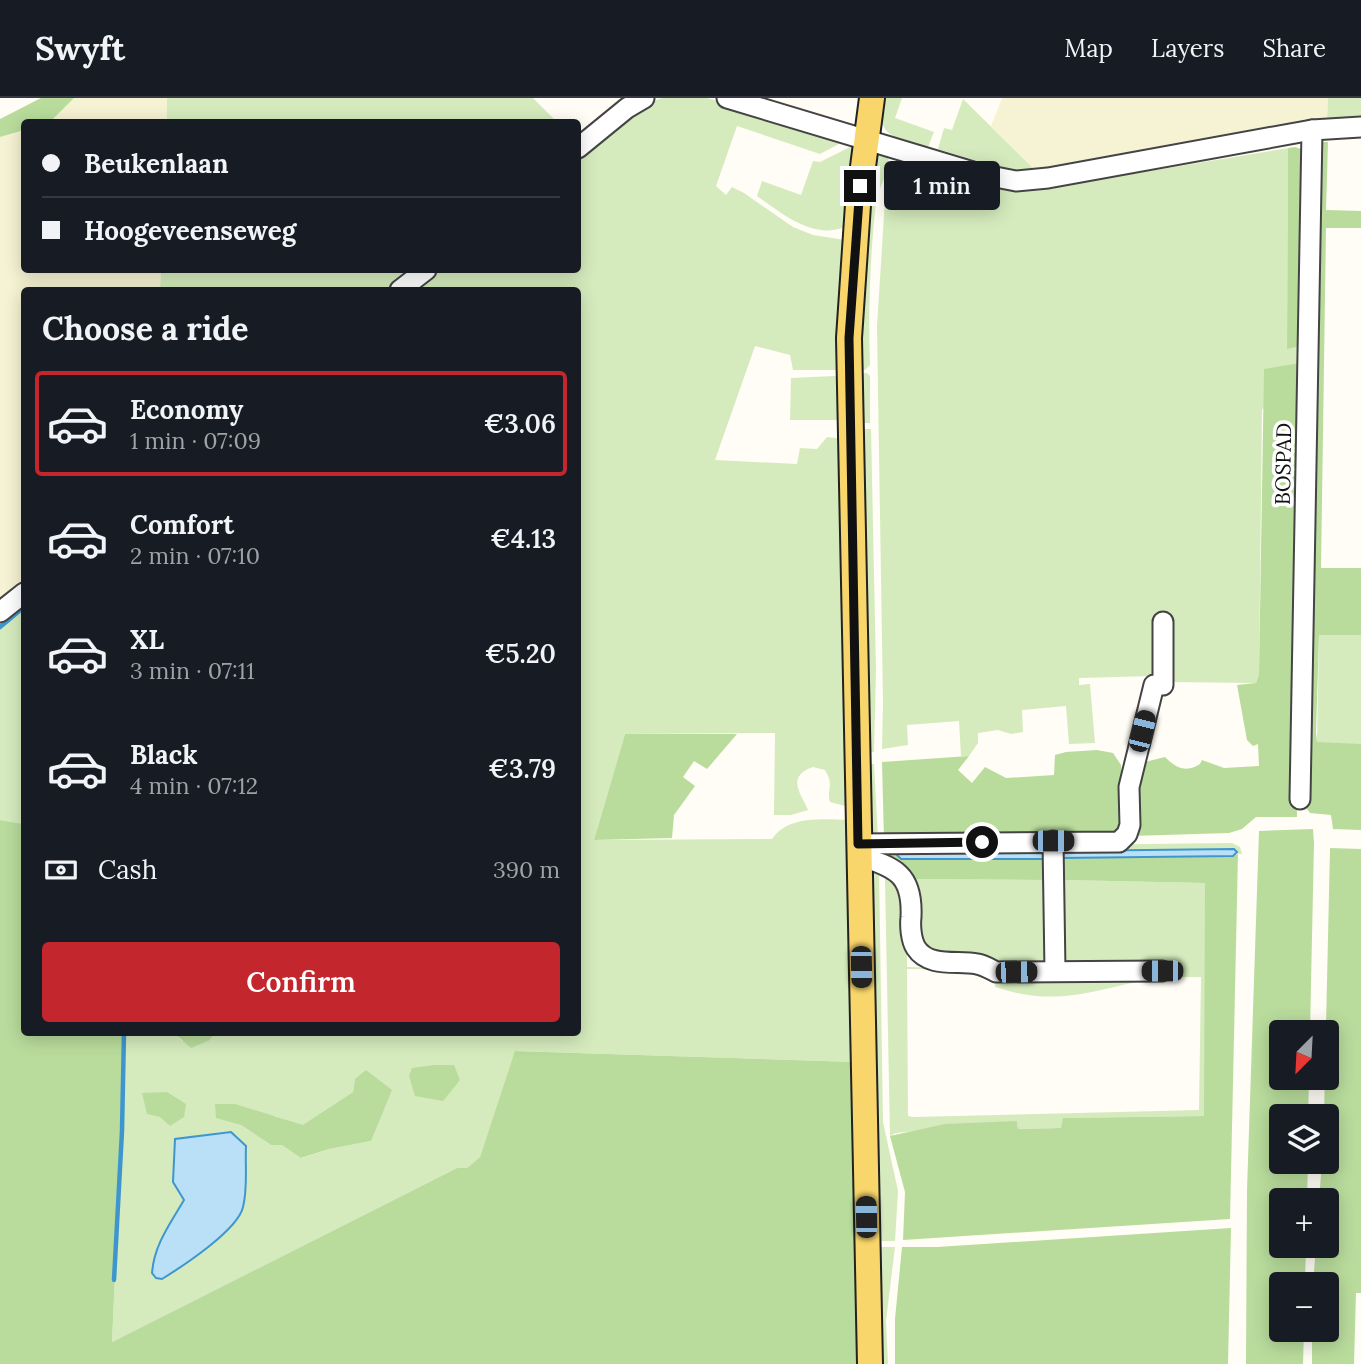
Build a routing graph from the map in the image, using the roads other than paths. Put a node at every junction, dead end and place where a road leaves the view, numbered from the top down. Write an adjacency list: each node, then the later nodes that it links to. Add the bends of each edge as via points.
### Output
1 (644, 98): 7 (street)
2 (727, 98): 6 (street)
3 (872, 98): 6 (main road)
4 (1361, 127): 5 (street)
5 (1312, 130): 6 (street, via 1016,181); 13 (street, BOSPAD)
6 (865, 139): 15 (main road, via 849,338)
7 (581, 146)
8 (422, 273): 9 (street)
9 (404, 287)
10 (21, 595): 11 (street)
11 (0, 612)
12 (1163, 622): 14 (street, via 1163,685 1154,684 1129,787 1127,834 1119,842)
13 (1300, 799)
14 (1053, 841): 15 (street); 16 (street)
15 (858, 850): 16 (street, via 905,880 912,902 910,927 922,954 996,972); 18 (main road)
16 (1055, 971): 17 (street)
17 (1162, 971)
18 (870, 1364)

